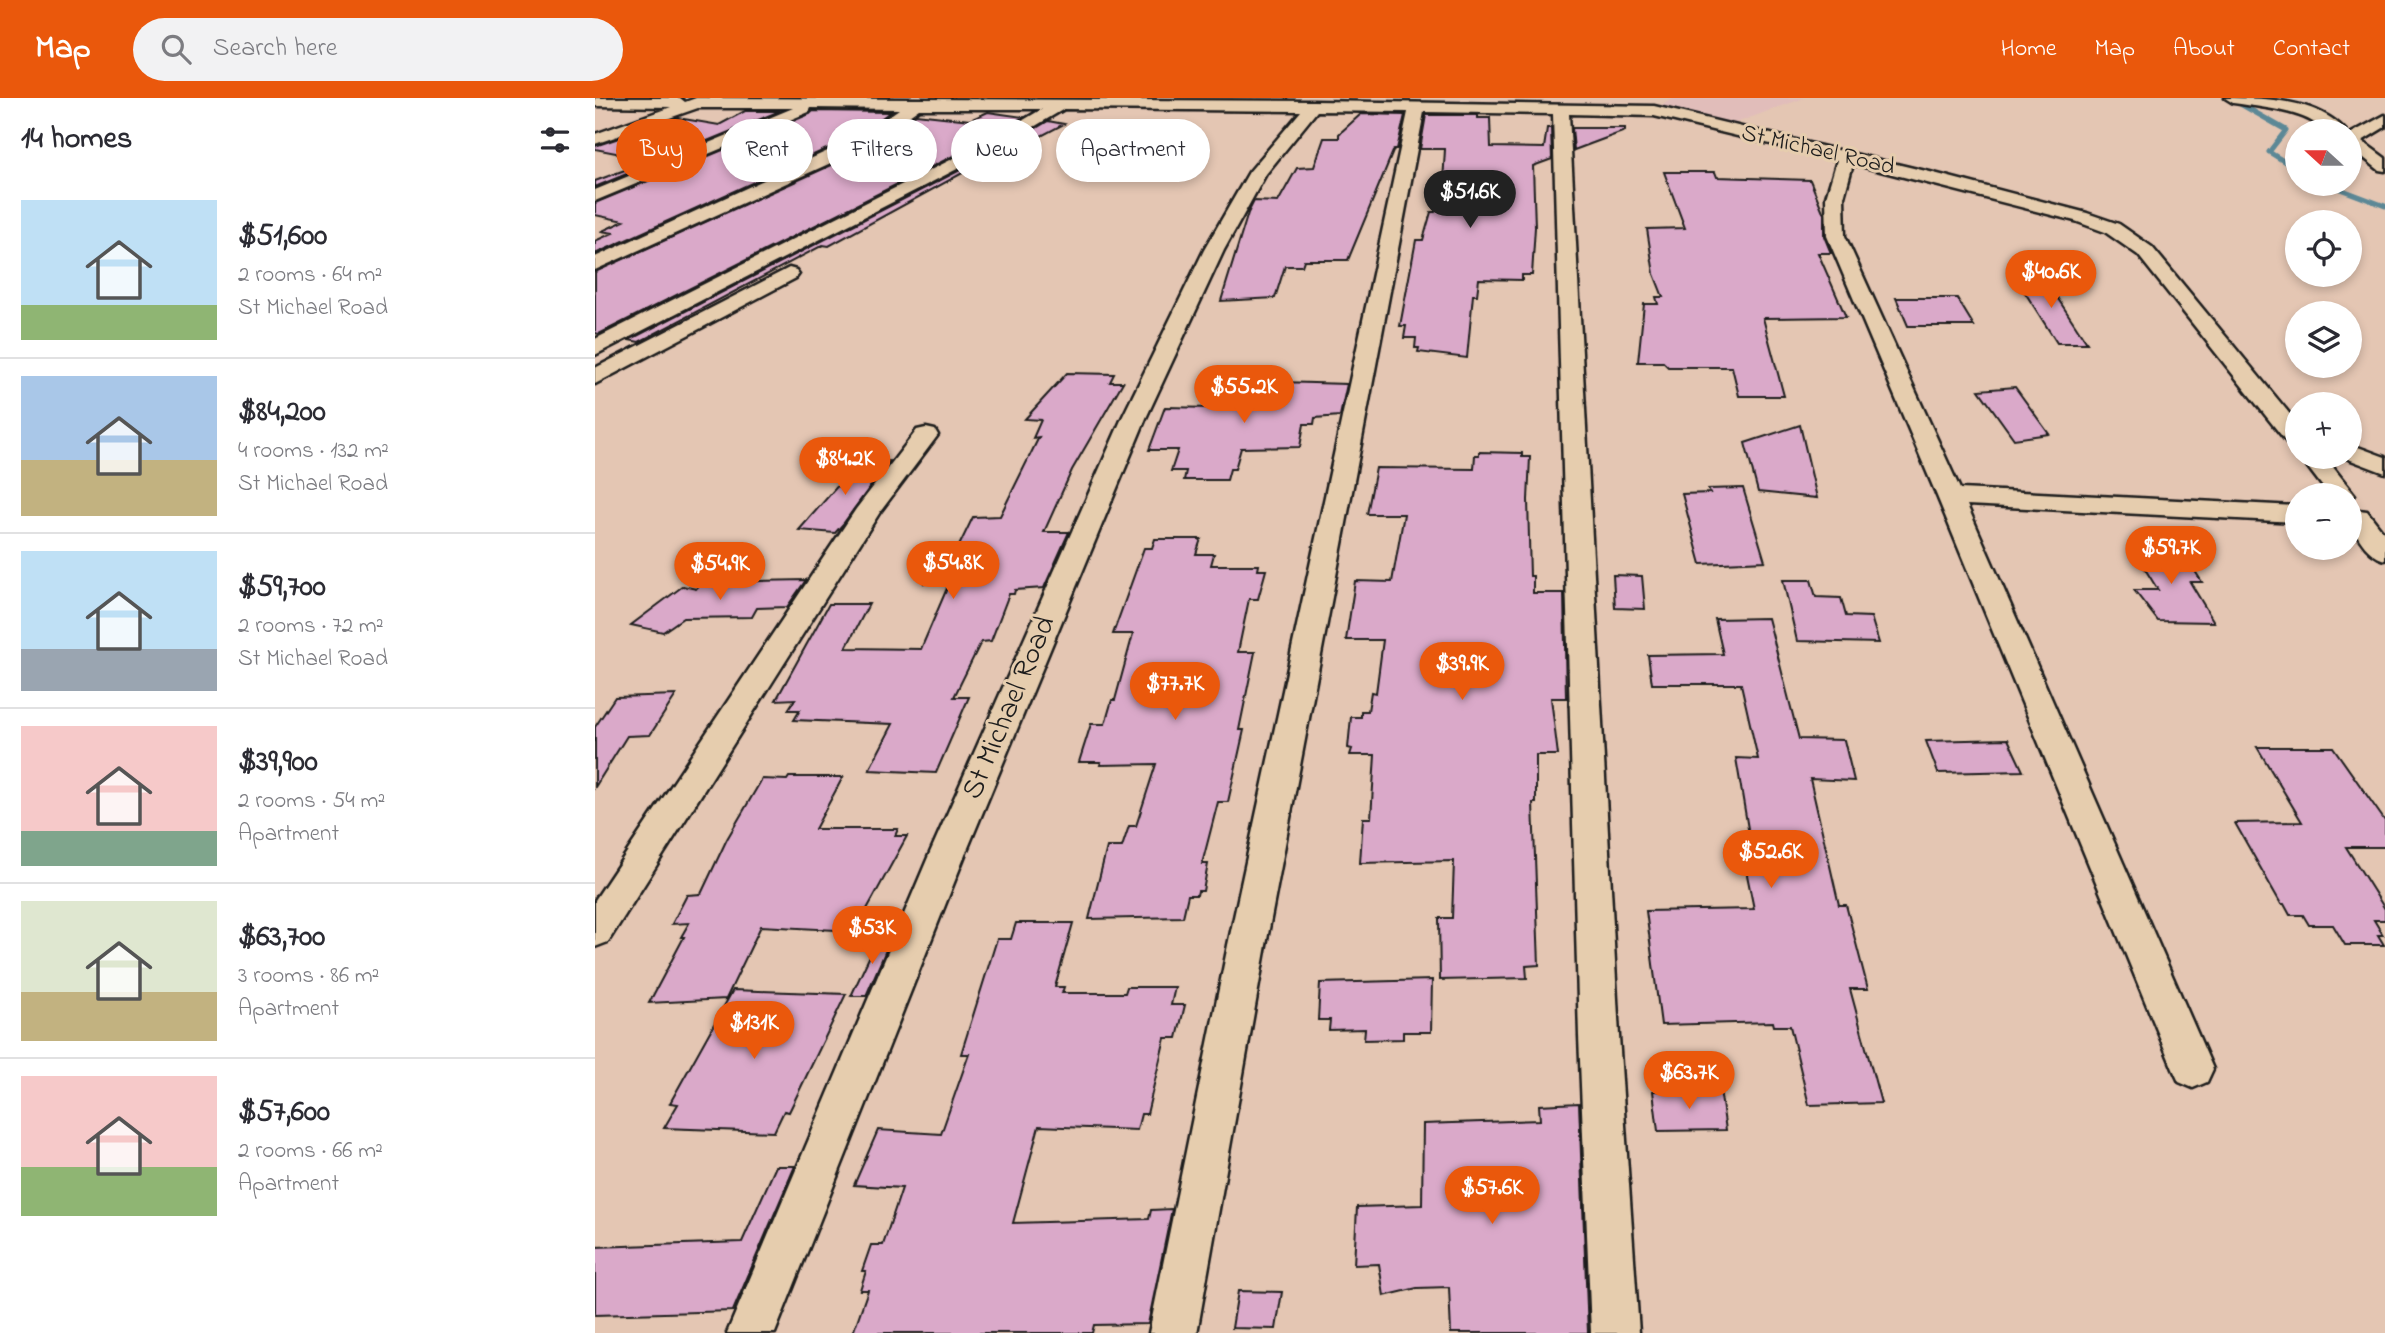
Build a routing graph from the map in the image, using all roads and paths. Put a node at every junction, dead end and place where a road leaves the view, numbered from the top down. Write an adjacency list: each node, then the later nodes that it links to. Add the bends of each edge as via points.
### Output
1 (2233, 98): 6 (street)
2 (626, 100): 3 (street, St Michael Road); 7 (street, St Michael Road)
3 (595, 101)
4 (919, 102): 9 (street, St Michael Road); 10 (street, St Michael Road); 23 (street, via 838,153)
5 (1364, 102): 12 (street, St Michael Road); 13 (street, St Michael Road)
6 (2276, 102): 15 (street)
7 (697, 103): 9 (street, St Michael Road); 18 (street, St Michael Road)
8 (1477, 103): 13 (street, St Michael Road); 14 (street, St Michael Road)
9 (815, 104): 22 (street)
10 (1063, 104): 12 (street, St Michael Road); 25 (street, via 994,144)
11 (1655, 105): 14 (street, St Michael Road); 20 (street, St Michael Road)
12 (1313, 106): 37 (street, St Michael Road, via 1258,172 1214,250 1134,418 941,868)
13 (1417, 108): 38 (street)
14 (1560, 110): 39 (street)
15 (2319, 119)
16 (2385, 120): 17 (street)
17 (2363, 129)
18 (595, 139)
19 (2363, 149): 21 (street)
20 (1846, 158): 27 (street, St Michael Road, via 2112,228 2145,250); 31 (street, via 1832,208 1836,236)
21 (2385, 166)
22 (595, 195)
23 (595, 264)
24 (789, 274): 26 (street)
25 (595, 348)
26 (595, 377)
27 (2285, 418)
28 (926, 435): 35 (street, via 869,509)
29 (2362, 456): 30 (street)
30 (2385, 466)
31 (1950, 496): 32 (street); 36 (street)
32 (2285, 513)
33 (2362, 524): 34 (street)
34 (2385, 552)
35 (595, 932)
36 (2193, 1069)
37 (751, 1333)
38 (1173, 1333)
39 (1615, 1333)

